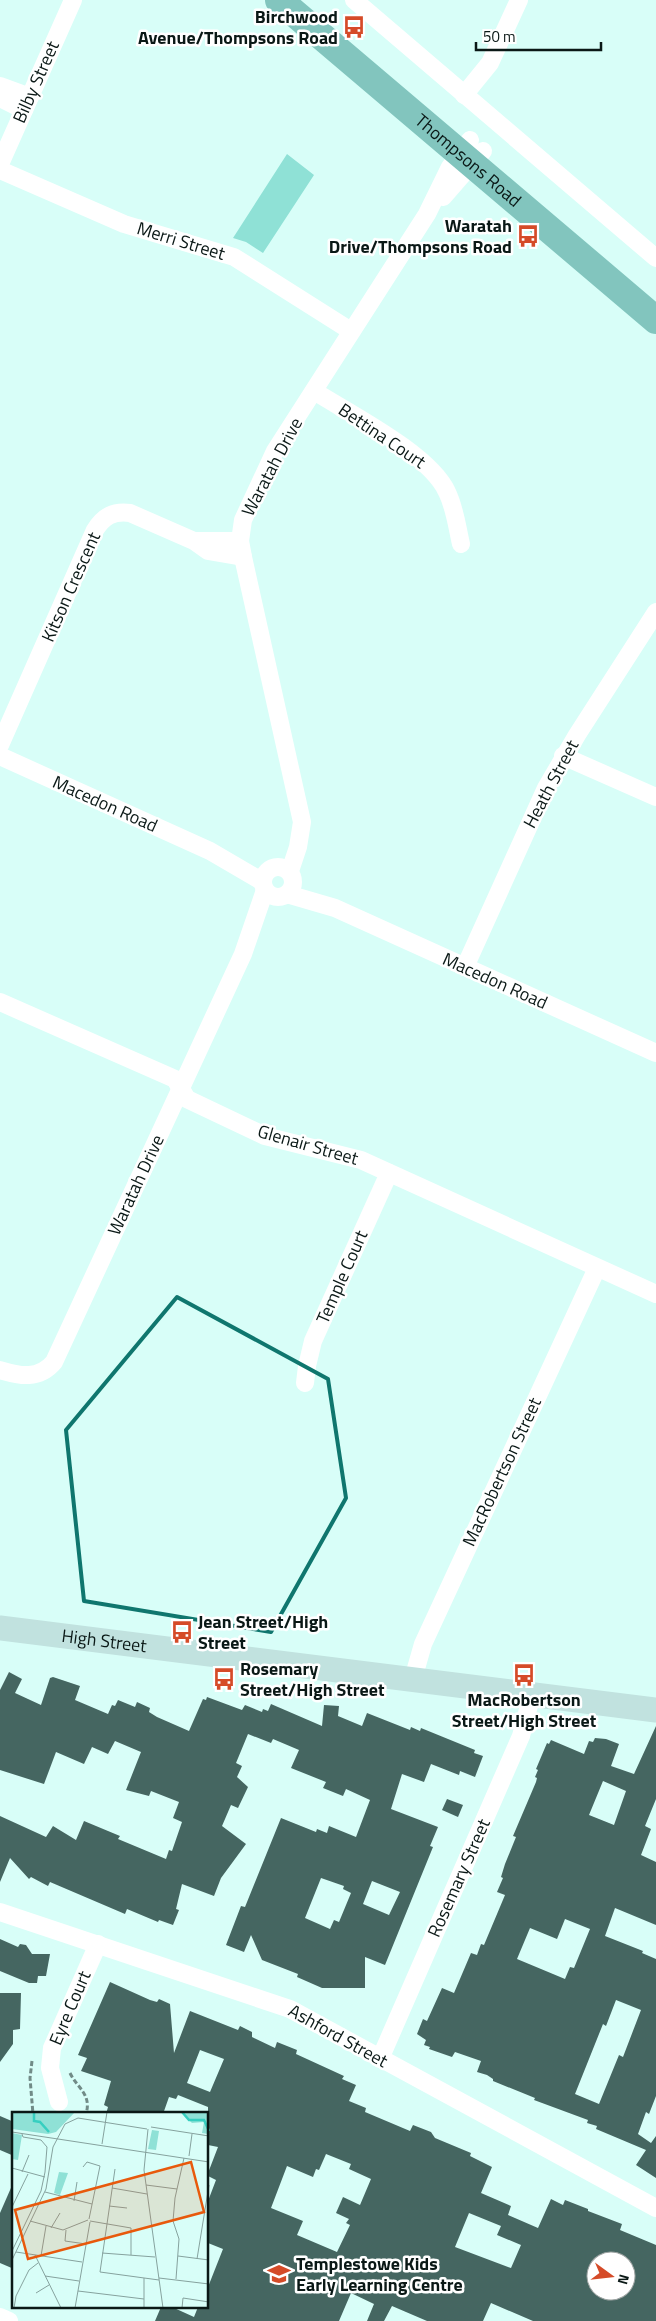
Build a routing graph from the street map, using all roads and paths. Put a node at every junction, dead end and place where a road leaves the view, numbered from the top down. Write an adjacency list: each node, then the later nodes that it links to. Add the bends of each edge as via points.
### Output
1 (73, 0): 9 (street, Bilby Street)
2 (279, 0): 10 (main road, Thompsons Road)
3 (305, 0): 10 (main road, Thompsons Road)
4 (354, 0): 7 (street)
5 (520, 0): 7 (street, via 493,58)
6 (0, 86): 9 (street)
7 (464, 95): 13 (street)
8 (0, 98): 9 (street)
9 (27, 103): 11 (street, Bilby Street)
10 (471, 152): 14 (main road, Thompsons Road); 15 (main road, Thompsons Road); 16 (street, Waratah Drive)
11 (0, 164)
12 (0, 170): 16 (street, Merri Street, via 124,224 234,257)
13 (656, 258)
14 (656, 299)
15 (656, 320)
16 (352, 331): 17 (street, Waratah Drive)
17 (314, 391): 18 (street, Bettina Court, via 433,470 448,492); 19 (street, Waratah Drive, via 270,461 243,520)
18 (461, 544)
19 (242, 549): 21 (street, Kitson Crescent, via 218,542 194,541 130,513 113,513 100,522); 25 (street, Waratah Drive, via 300,811 302,833)
20 (656, 612): 23 (street, Heath Street)
21 (0, 746)
22 (0, 756): 25 (street, Macedon Road)
23 (564, 756): 24 (street); 26 (street, Heath Street, via 546,788)
24 (656, 798)
25 (278, 881): 26 (street, Macedon Road); 29 (street, Waratah Drive)
26 (465, 967): 28 (street, Macedon Road)
27 (0, 1002): 29 (street, Glenair Street, via 175,1079)
28 (656, 1053)
29 (181, 1090): 30 (street, Glenair Street, via 186,1099 265,1136 350,1156); 33 (street, Waratah Drive, via 54,1362 38,1375 23,1376)
30 (389, 1173): 31 (street, Glenair Street); 34 (street, Temple Court, via 313,1341)
31 (597, 1268): 32 (street, Glenair Street); 36 (street, MacRobertson Street, via 423,1644)
32 (656, 1294)
33 (0, 1370)
34 (305, 1384)
35 (0, 1628): 36 (main road, High Street)
36 (413, 1679): 37 (main road, High Street)
37 (532, 1694): 38 (main road, High Street); 41 (street, Rosemary Street, via 521,1736)
38 (656, 1710)
39 (0, 1912): 40 (street, Ashford Street)
40 (98, 1944): 41 (street, Ashford Street, via 271,2001); 43 (street, Eyre Court, via 52,2048 50,2068)
41 (380, 2060): 45 (street, Ashford Street)
42 (68, 2069): 44 (path, via 86,2095)
43 (59, 2102)
44 (86, 2112)
45 (656, 2208)
46 (0, 2317): 47 (street)
47 (9, 2321)

